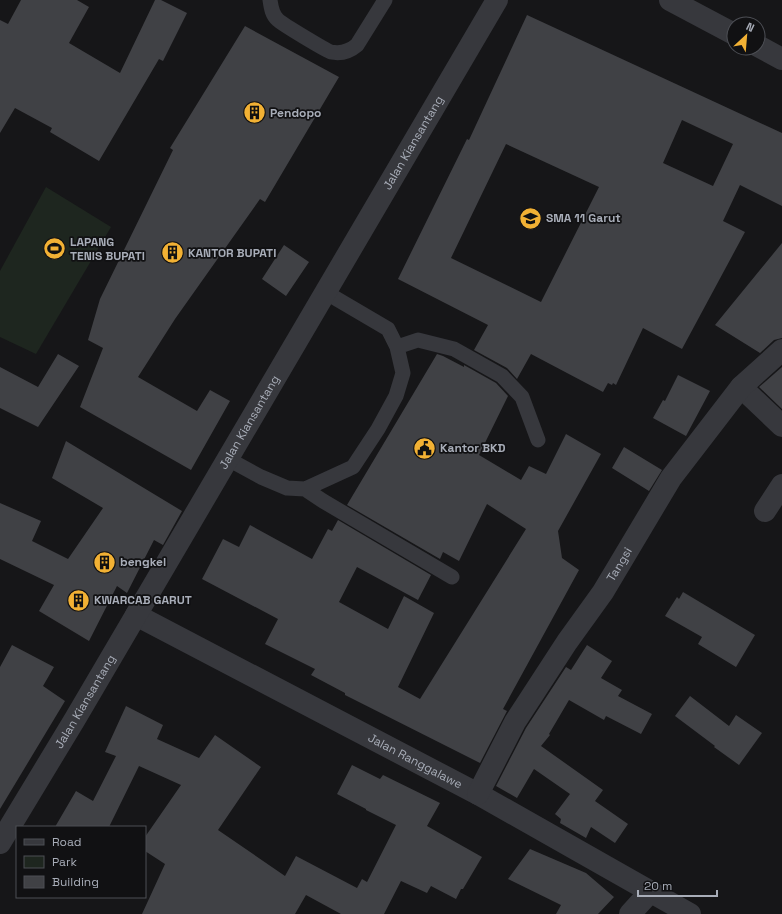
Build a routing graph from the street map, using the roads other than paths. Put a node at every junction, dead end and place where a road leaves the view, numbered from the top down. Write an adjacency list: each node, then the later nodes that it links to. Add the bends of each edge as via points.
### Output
1 (270, 0): 2 (lane, via 271,9 277,20 330,52 343,52 357,45)
2 (385, 0)
3 (497, 0): 8 (street, Jalan Kiansantang)
4 (670, 0): 5 (street)
5 (726, 30)
6 (766, 50): 7 (street)
7 (782, 59)
8 (325, 292): 9 (lane, via 388,329); 14 (street, Jalan Kiansantang)
9 (397, 347): 13 (lane, via 418,340 454,349 502,376 522,397); 16 (lane, via 403,373 396,396 378,429 353,467)
10 (782, 350): 11 (street, Tangsi)
11 (741, 387): 12 (street); 20 (street, Tangsi, via 671,478 603,592 515,722)
12 (782, 426)
13 (538, 440)
14 (228, 458): 16 (lane, via 286,488); 19 (street, Jalan Kiansantang)
15 (782, 485): 17 (street)
16 (305, 489): 18 (lane, via 322,502)
17 (765, 512)
18 (452, 577)
19 (136, 615): 20 (street, Jalan Ranggalawe); 21 (street, Jalan Kiansantang)
20 (478, 794): 22 (street, Jalan Ranggalawe)
21 (1, 840)
22 (650, 892): 23 (street); 24 (street, Jalan Ranggalawe)
23 (630, 914)
24 (690, 914)

